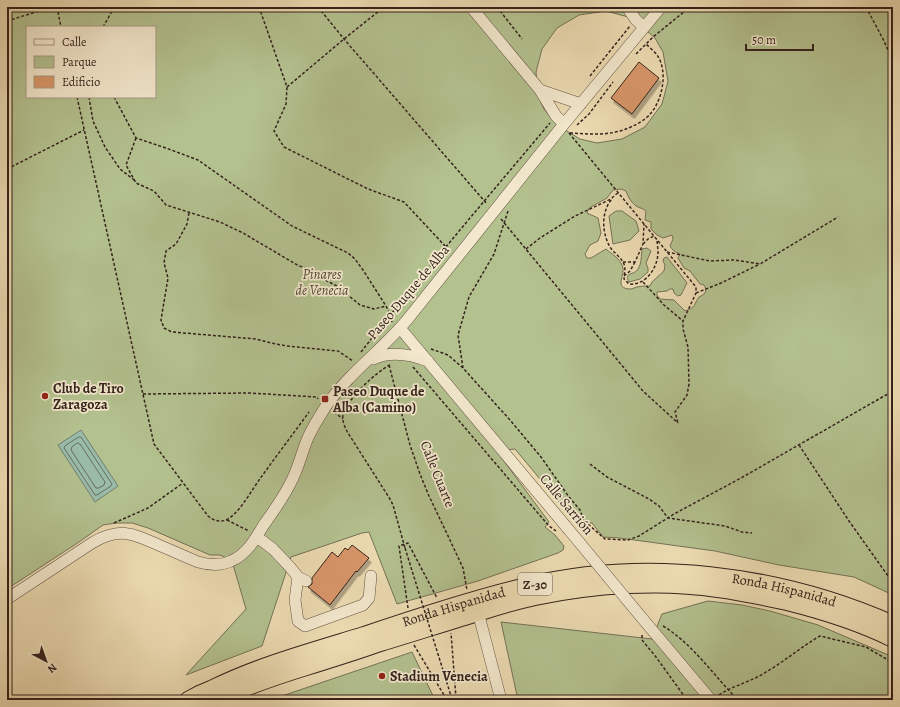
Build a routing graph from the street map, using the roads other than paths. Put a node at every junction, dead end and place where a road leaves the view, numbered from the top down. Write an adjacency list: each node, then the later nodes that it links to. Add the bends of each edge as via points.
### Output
1 (472, 7): 5 (street)
2 (627, 7): 4 (street)
3 (661, 7): 4 (street, Paseo Duque de Alba)
4 (640, 24): 6 (street, Paseo Duque de Alba)
5 (540, 90): 6 (street); 7 (street)
6 (581, 104): 7 (street, Paseo Duque de Alba)
7 (563, 124): 8 (street, Paseo Duque de Alba)
8 (398, 330): 9 (street, Calle Sarrión); 10 (street, Paseo Duque de Alba)
9 (429, 361): 10 (street, via 406,355 388,354); 17 (street, Calle Sarrión, bridge, via 642,618)
10 (367, 362): 11 (street, Paseo Duque de Alba, via 338,390 318,418 290,484)
11 (257, 536): 12 (street, via 302,579 295,600 298,621 304,626 363,605 369,598); 13 (street, Paseo Duque de Alba, via 246,551 236,558 213,565 198,562 134,534 115,534 101,538)
12 (371, 576)
13 (7, 599)
14 (472, 602): 15 (highway, Ronda Hispanidad / Z-30, via 526,586 584,576 686,572 794,590 851,607); 16 (highway, Ronda Hispanidad / Z-30, via 648,585 716,588 818,610 873,629); 18 (highway, Ronda Hispanidad / Z-30, via 256,669); 19 (highway, Ronda Hispanidad / Z-30); 20 (street)
15 (893, 624)
16 (893, 639)
17 (714, 698)
18 (188, 700)
19 (218, 700)
20 (501, 700)

